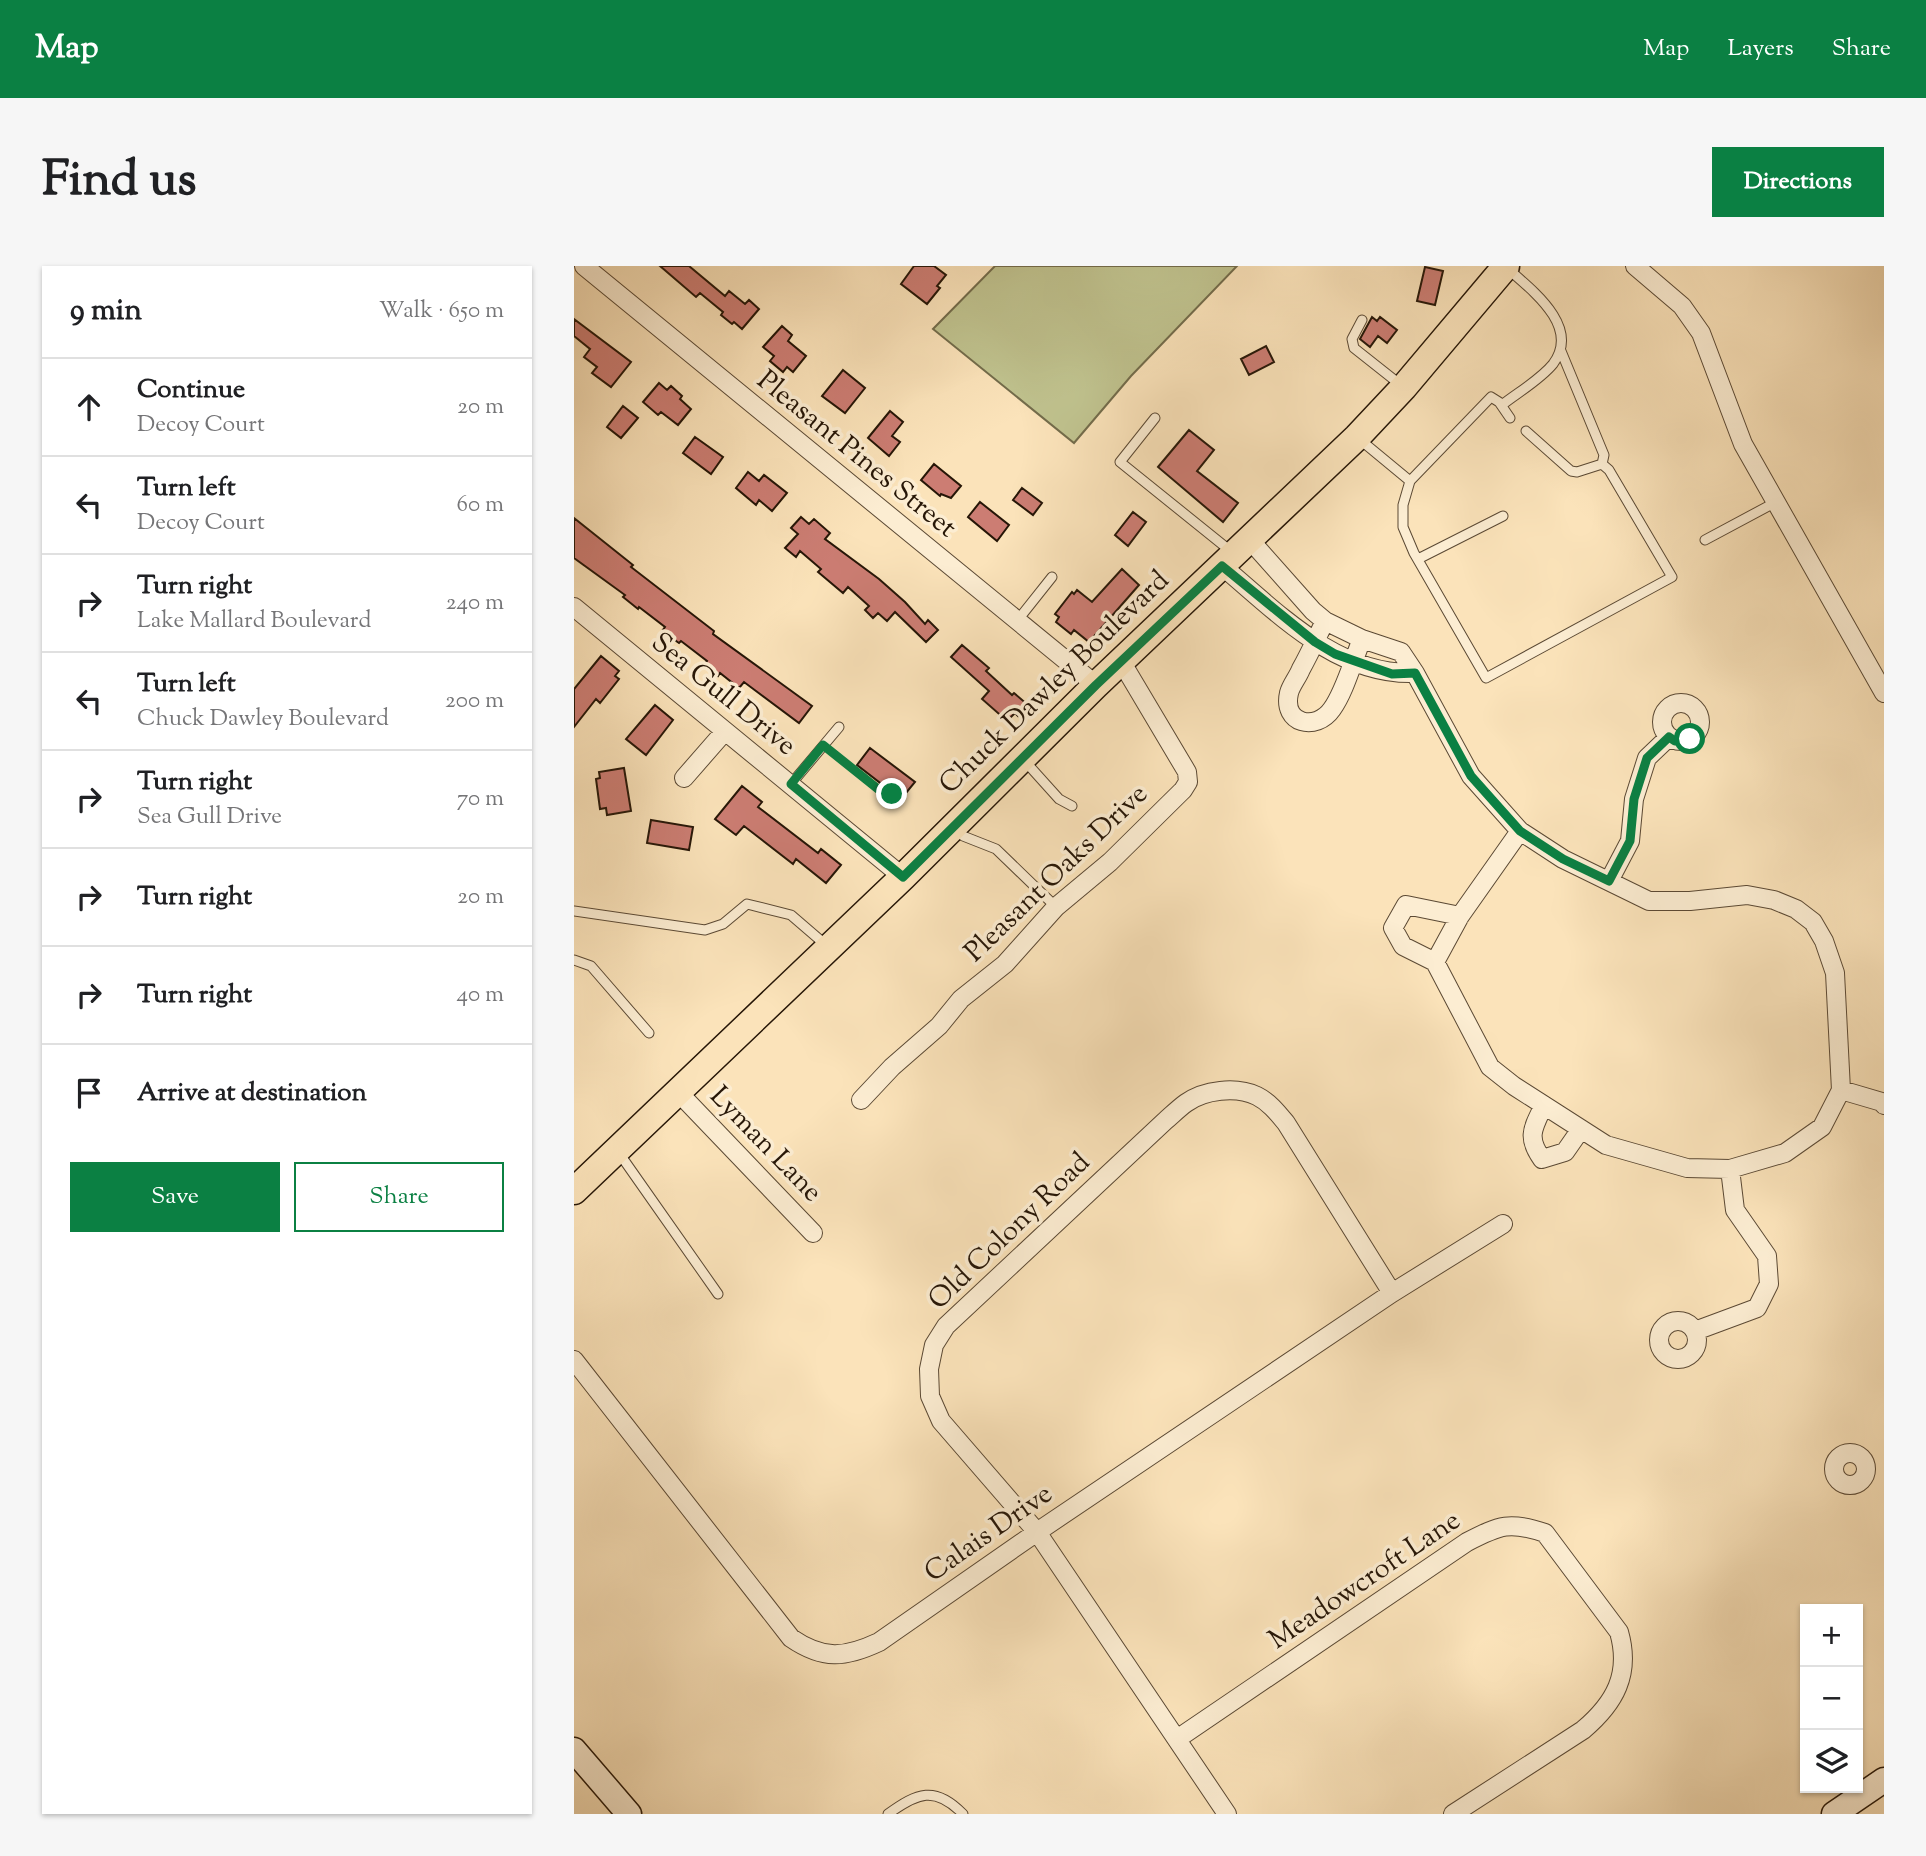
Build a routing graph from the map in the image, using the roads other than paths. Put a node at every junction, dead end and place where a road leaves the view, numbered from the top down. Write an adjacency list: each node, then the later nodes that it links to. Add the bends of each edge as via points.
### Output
1 (584, 266): 21 (street, Pleasant Pines Street)
2 (1635, 266): 14 (street, via 1682,306 1700,332 1743,444)
3 (1499, 269): 5 (lane, via 1549,310 1559,326); 6 (main road, Chuck Dawley Boulevard)
4 (1362, 320): 6 (lane, via 1352,339 1354,348)
5 (1561, 351): 7 (lane, via 1551,366); 12 (lane, via 1604,455)
6 (1404, 387): 11 (main road, Chuck Dawley Boulevard)
7 (1502, 405): 9 (lane); 13 (lane, via 1491,397)
8 (1155, 418): 17 (lane, via 1120,462)
9 (1510, 418)
10 (1526, 431): 12 (lane, via 1571,471)
11 (1357, 437): 13 (lane); 17 (main road, Chuck Dawley Boulevard)
12 (1602, 464): 18 (lane, via 1672,577 1486,678)
13 (1410, 481): 18 (lane, via 1403,527)
14 (1776, 502): 16 (lane); 29 (street)
15 (1503, 516): 18 (lane)
16 (1705, 540)
17 (1235, 553): 22 (street); 24 (street); 25 (main road, Chuck Dawley Boulevard)
18 (1418, 559)
19 (1052, 577): 21 (lane)
20 (577, 616): 31 (street, Sea Gull Drive)
21 (1017, 621): 28 (street, Pleasant Pines Street)
22 (1325, 621): 23 (street); 24 (street)
23 (1362, 639): 26 (street); 27 (street, via 1401,652)
24 (1315, 642): 26 (street); 26 (street, via 1289,692 1293,716 1301,721 1325,718)
25 (1121, 661): 28 (main road, Chuck Dawley Boulevard); 41 (street, Pleasant Oaks Drive, via 1188,782 1110,862)
26 (1353, 661): 27 (street, via 1392,674)
27 (1415, 673): 38 (street, via 1471,776)
28 (1096, 685): 33 (main road, Chuck Dawley Boulevard)
29 (1884, 693)
30 (839, 727): 35 (lane)
31 (725, 731): 34 (street); 35 (street, Sea Gull Drive)
32 (1669, 737): 40 (street, via 1647,758 1634,799 1630,841)
33 (1022, 758): 36 (lane, via 1059,799); 37 (main road, Chuck Dawley Boulevard)
34 (684, 778)
35 (791, 784): 39 (street, Sea Gull Drive)
36 (1072, 806)
37 (952, 827): 39 (main road, Chuck Dawley Boulevard); 41 (lane, via 996,849)
38 (1520, 831): 40 (street); 43 (street)
39 (903, 877): 44 (main road, Chuck Dawley Boulevard)
40 (1609, 881): 48 (street, via 1649,901 1747,895 1774,900 1812,922 1835,973)
41 (1056, 908): 50 (street, Pleasant Oaks Drive, via 1005,964 961,999)
42 (574, 911): 44 (lane, via 705,930 723,925 747,904 791,915)
43 (1460, 916): 46 (street); 46 (street, via 1406,905 1393,928 1402,946)
44 (829, 948): 49 (main road, Chuck Dawley Boulevard)
45 (574, 960): 47 (lane, via 591,966)
46 (1435, 961): 51 (street, via 1490,1067)
47 (649, 1033)
48 (1841, 1090): 52 (street); 55 (street, via 1822,1127 1785,1153)
49 (679, 1093): 54 (main road, Chuck Dawley Boulevard); 58 (street, Lyman Lane)
50 (861, 1100)
51 (1544, 1105): 53 (street); 53 (street, via 1533,1129 1533,1146 1542,1159 1564,1152)
52 (1884, 1105)
53 (1581, 1129): 55 (street, via 1606,1145 1649,1158 1687,1168)
54 (618, 1152): 56 (main road, Chuck Dawley Boulevard); 60 (lane)
55 (1730, 1169): 61 (street, via 1735,1210 1767,1256 1769,1284 1757,1308)
56 (574, 1191)
57 (1503, 1224): 59 (street, Calais Drive)
58 (813, 1233)
59 (1392, 1293): 63 (street, Calais Drive); 63 (street, Old Colony Road, via 1273,1107 1255,1095 1233,1091 1208,1092 1187,1102 946,1326 934,1345 930,1396 940,1421)
60 (718, 1294)
61 (1695, 1331)
62 (574, 1360): 63 (street, Calais Drive, via 791,1638 809,1650 855,1653 879,1642)
63 (1037, 1532): 64 (street, Old Colony Road)
64 (1177, 1739): 70 (street, Old Colony Road); 71 (street, Meadowcroft Lane, via 1467,1542 1506,1525 1527,1527 1545,1533 1619,1632 1625,1651 1622,1674 1602,1715)
65 (574, 1750): 67 (street)
66 (1884, 1780): 72 (street)
67 (629, 1814)
68 (888, 1814): 69 (lane, via 910,1798 929,1795 947,1800)
69 (963, 1814)
70 (1227, 1814)
71 (1453, 1814)
72 (1834, 1814)

